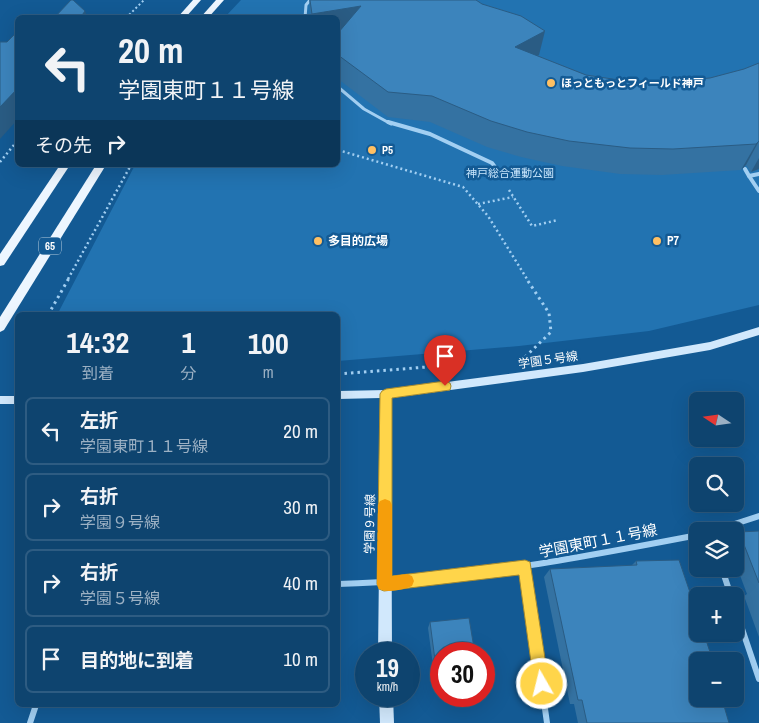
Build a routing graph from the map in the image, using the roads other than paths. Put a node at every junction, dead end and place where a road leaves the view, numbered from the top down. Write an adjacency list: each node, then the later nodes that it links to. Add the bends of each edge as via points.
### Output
1 (197, 0): 4 (main road)
2 (220, 0): 5 (main road)
3 (310, 0): 6 (street)
4 (183, 15)
5 (206, 15)
6 (305, 15)
7 (340, 89): 13 (street, via 364,109 389,123 430,134 492,163)
8 (64, 167): 15 (main road)
9 (100, 167): 16 (main road, 65)
10 (745, 169): 12 (street)
11 (759, 174): 12 (street)
12 (749, 176): 14 (street)
13 (502, 177)
14 (759, 191)
15 (0, 262)
16 (0, 327)
17 (759, 332): 18 (street, 学園５号線, via 710,346 584,368)
18 (386, 394): 19 (street, 学園５号線); 27 (street, 学園９号線)
19 (340, 395)
20 (0, 400): 21 (street)
21 (15, 400)
22 (759, 516): 23 (street)
23 (741, 522)
24 (689, 537): 25 (street, 学園東町１１号線)
25 (525, 567): 27 (street, 学園東町１１号線); 35 (street)
26 (340, 584): 27 (street, 学園東町１１号線)
27 (384, 584): 29 (street, 学園９号線)
28 (744, 635): 30 (street)
29 (386, 642)
30 (759, 679)
31 (35, 707): 33 (street)
32 (386, 707): 34 (street)
33 (30, 723)
34 (386, 723)
35 (547, 723)

